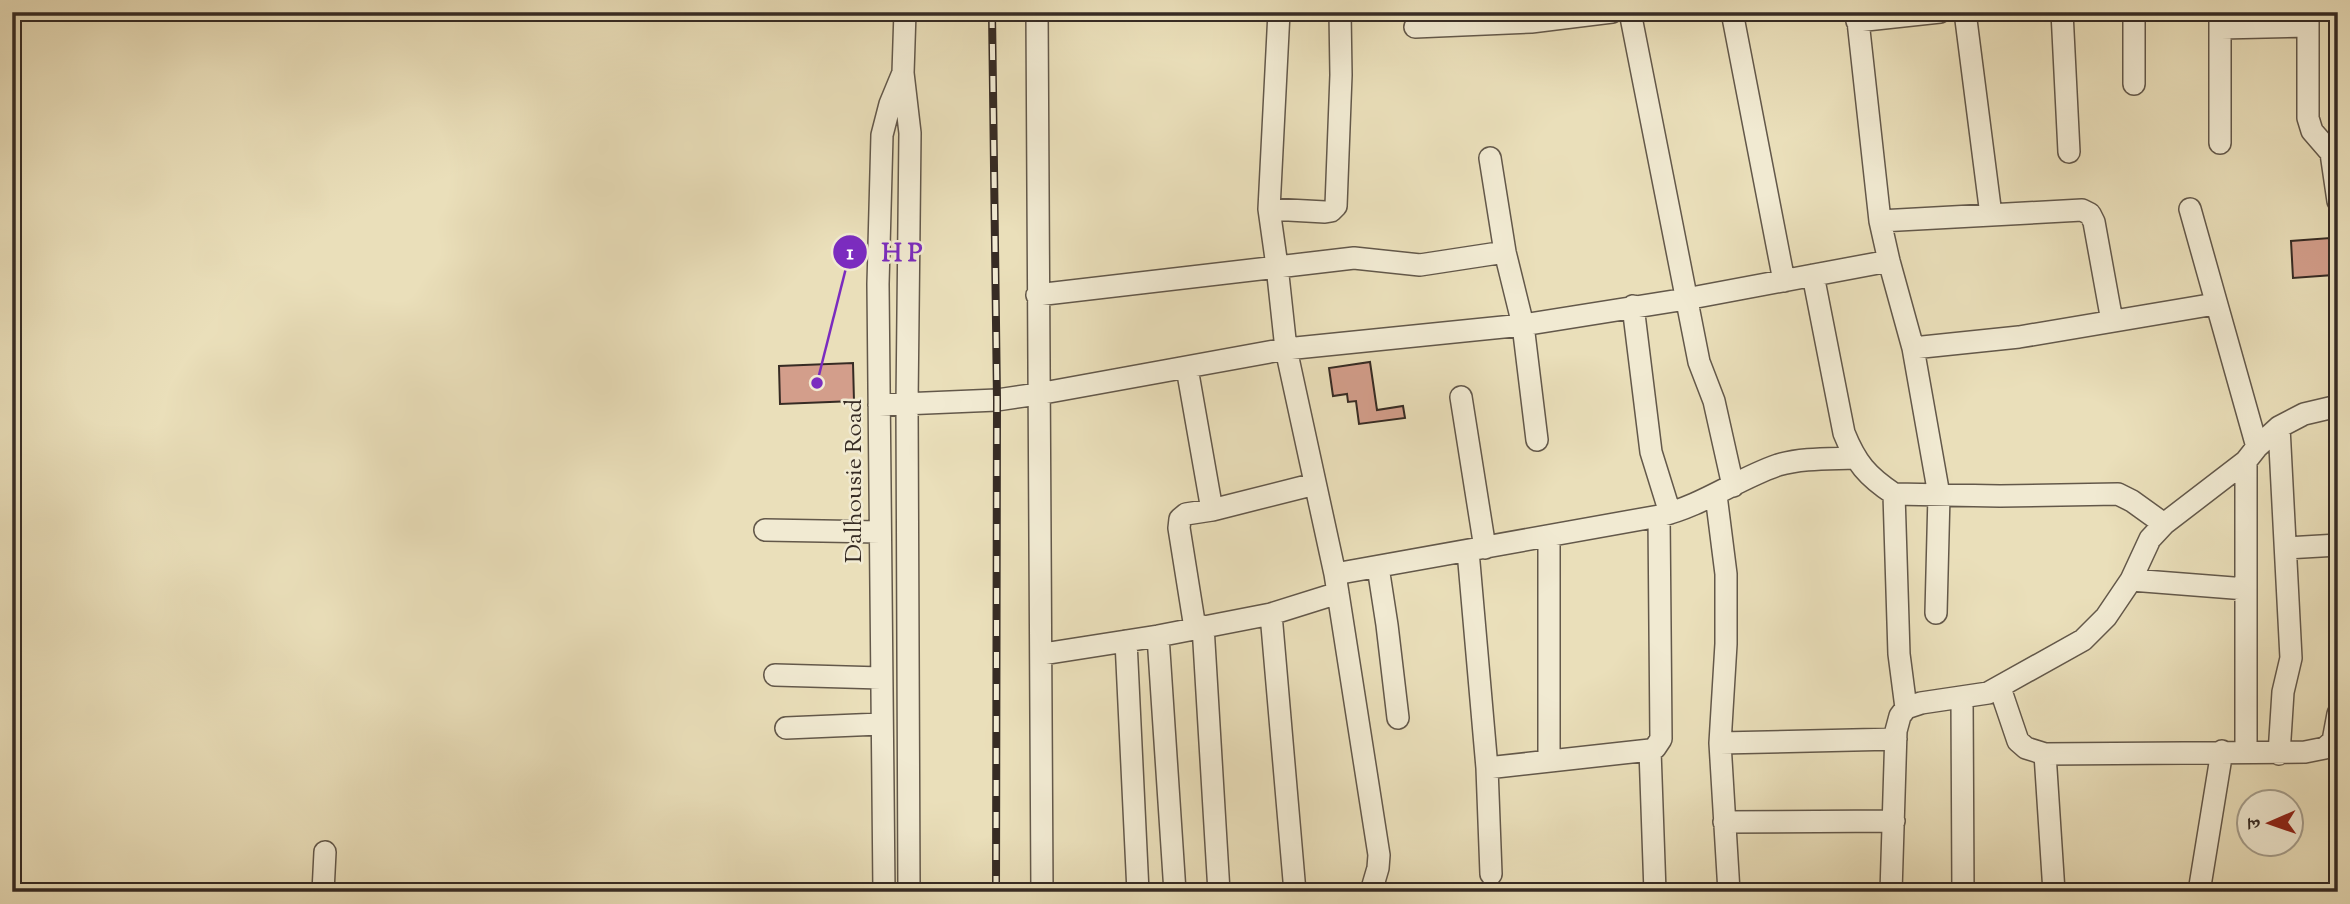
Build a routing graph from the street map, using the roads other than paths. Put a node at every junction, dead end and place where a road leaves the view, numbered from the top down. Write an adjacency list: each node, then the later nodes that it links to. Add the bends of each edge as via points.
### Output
1 (905, 12): 16 (street, Dalhousie Road)
2 (1037, 12): 31 (street)
3 (1279, 12): 22 (street)
4 (1340, 12): 22 (street, via 1336,206 1325,212)
5 (1612, 12): 15 (street, via 1531,22)
6 (1630, 12): 32 (street)
7 (1732, 12): 30 (street)
8 (1940, 12): 12 (street)
9 (1965, 12): 24 (street)
10 (2062, 12): 19 (street)
11 (2134, 12): 17 (street)
12 (1857, 16): 25 (street)
13 (2308, 19): 14 (street); 21 (street, via 2308,118 2312,131 2331,153)
14 (2221, 20): 18 (street)
15 (1415, 27)
16 (903, 73): 42 (street, Dalhousie Road, via 910,133); 43 (street, Dalhousie Road, via 882,135)
17 (2134, 84)
18 (2220, 143)
19 (2068, 152)
20 (1490, 158): 26 (street)
21 (2338, 201)
22 (1269, 209): 28 (street)
23 (2190, 209): 33 (street)
24 (1991, 215): 25 (street); 35 (street, via 2082,210 2090,214)
25 (1880, 221): 27 (street)
26 (1505, 252): 28 (street, via 1420,265 1354,258); 36 (street)
27 (1889, 261): 29 (street); 37 (street)
28 (1278, 266): 31 (street); 38 (street)
29 (1812, 275): 30 (street); 48 (street, via 1844,433)
30 (1784, 281): 32 (street)
31 (1037, 295): 40 (street)
32 (1686, 299): 34 (street); 50 (street, via 1699,362 1714,401)
33 (2215, 304): 35 (street); 47 (street)
34 (1633, 306): 36 (street); 54 (street, via 1651,452)
35 (2112, 321): 37 (street)
36 (1523, 325): 38 (street); 46 (street)
37 (1913, 348): 52 (street)
38 (1286, 349): 39 (street); 49 (street)
39 (1187, 368): 40 (street); 53 (street)
40 (1038, 394): 42 (street); 71 (street)
41 (1461, 397): 61 (street)
42 (907, 404): 43 (street); 96 (street, Dalhousie Road)
43 (879, 405): 57 (street, Dalhousie Road)
44 (2338, 406): 45 (street, via 2304,414)
45 (2279, 428): 47 (street); 60 (street)
46 (1537, 440)
47 (2252, 454): 55 (street); 65 (street)
48 (1854, 458): 50 (street, via 1780,464); 51 (street)
49 (1315, 484): 53 (street); 64 (street)
50 (1725, 490): 54 (street); 82 (street, via 1727,644)
51 (1894, 494): 52 (street); 76 (street, via 1899,654)
52 (1940, 495): 55 (street, via 2118,495); 67 (street)
53 (1212, 510): 68 (street, via 1186,514 1179,524)
54 (1664, 515): 58 (street); 83 (street, via 1661,739)
55 (2164, 524): 63 (street, via 2150,539)
56 (765, 530): 57 (street)
57 (880, 532): 73 (street, Dalhousie Road)
58 (1549, 536): 61 (street); 88 (street)
59 (2338, 545): 60 (street)
60 (2286, 548): 87 (street, via 2291,658 2283,692)
61 (1476, 549): 62 (street); 89 (street)
62 (1378, 567): 64 (street); 78 (street)
63 (2131, 580): 65 (street); 74 (street, via 2106,617 2083,640)
64 (1337, 584): 66 (street); 102 (street, via 1379,855)
65 (2246, 589): 85 (street)
66 (1271, 614): 68 (street); 101 (street)
67 (1936, 614)
68 (1199, 627): 69 (street); 100 (street)
69 (1158, 635): 70 (street); 99 (street)
70 (1126, 641): 71 (street); 98 (street)
71 (1042, 654): 97 (street)
72 (775, 676): 73 (street)
73 (881, 678): 79 (street, Dalhousie Road)
74 (2000, 688): 75 (street); 86 (street, via 2018,741)
75 (1962, 697): 76 (street); 106 (street)
76 (1906, 708): 81 (street)
77 (2338, 714): 87 (street, via 2333,741 2325,748)
78 (1398, 718)
79 (880, 724): 80 (street); 95 (street, Dalhousie Road)
80 (786, 728)
81 (1896, 739): 82 (street); 90 (street)
82 (1720, 743): 91 (street)
83 (1650, 750): 88 (street); 103 (street)
84 (2221, 751): 85 (street); 86 (street); 108 (street)
85 (2246, 752): 87 (street)
86 (2045, 754): 107 (street)
87 (2279, 754)
88 (1549, 761): 89 (street)
89 (1487, 768): 93 (street)
90 (1894, 821): 91 (street); 105 (street)
91 (1724, 822): 104 (street)
92 (325, 852): 94 (street)
93 (1491, 874)
94 (323, 892)
95 (884, 892)
96 (909, 892)
97 (1042, 892)
98 (1138, 892)
99 (1175, 892)
100 (1219, 892)
101 (1296, 892)
102 (1371, 892)
103 (1655, 892)
104 (1729, 892)
105 (1891, 892)
106 (1963, 892)
107 (2054, 892)
108 (2199, 892)

